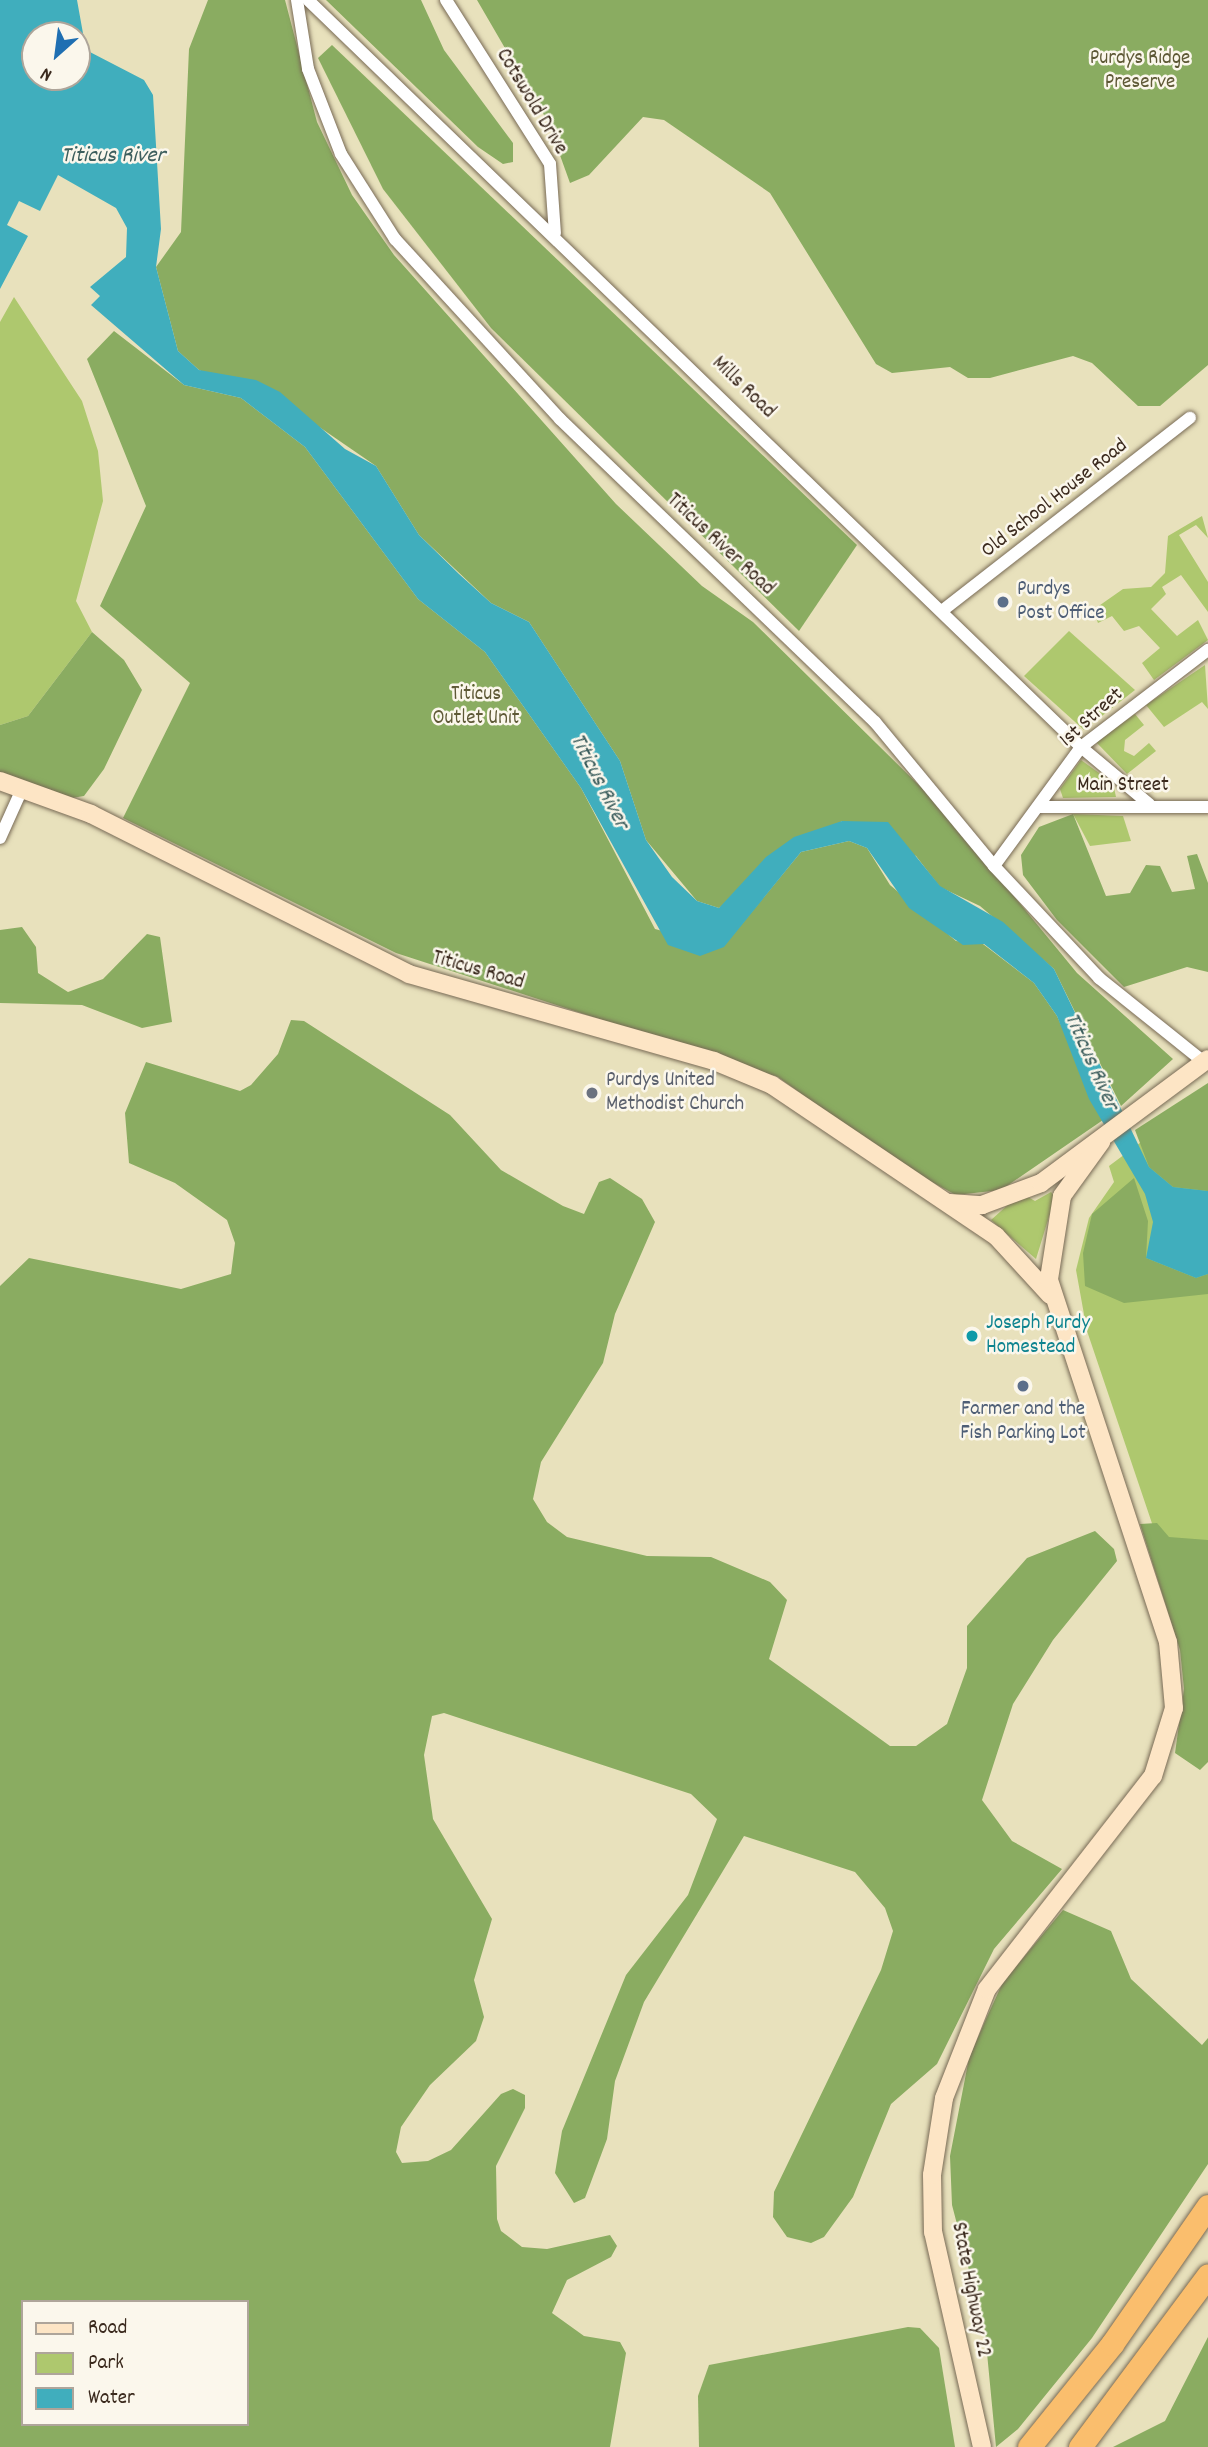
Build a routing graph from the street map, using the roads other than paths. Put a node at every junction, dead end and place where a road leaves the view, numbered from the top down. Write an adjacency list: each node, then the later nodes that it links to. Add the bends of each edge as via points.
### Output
1 (297, 0): 15 (street, Titicus River Road, via 308,69 341,154 395,239 560,419 875,722)
2 (308, 0): 4 (street, Mills Road)
3 (446, 0): 4 (street, Cotswold Drive, via 550,164)
4 (555, 233): 6 (street, Mills Road)
5 (1190, 418): 6 (street, Old School House Road)
6 (943, 610): 8 (street, Mills Road)
7 (1207, 652): 8 (street, 1st Street)
8 (1081, 747): 11 (street, Mills Road); 12 (street, 1st Street)
9 (0, 781): 10 (main road, Titicus Road)
10 (22, 789): 14 (street); 18 (main road, Titicus Road, via 191,862 408,974 715,1061 772,1084 821,1112)
11 (1150, 804): 12 (street, Main Street); 13 (street, Main Street)
12 (1038, 807): 15 (street, 1st Street)
13 (1208, 807)
14 (0, 838)
15 (994, 866): 16 (street, Titicus River Road, via 1099,978)
16 (1206, 1060): 17 (main road)
17 (1101, 1142): 18 (main road, Titicus Road, via 1002,1201 961,1206); 19 (main road, via 1072,1177 1055,1216 1048,1255)
18 (940, 1200): 19 (main road, Titicus Road, via 1010,1246)
19 (1054, 1301): 22 (main road, State Highway 22, via 1168,1642 1174,1708 1153,1776 987,1989 944,2098 932,2175 933,2232)
20 (1208, 2206): 23 (highway, via 1112,2344)
21 (1208, 2275): 24 (highway)
22 (982, 2447)
23 (1029, 2447)
24 (1080, 2447)

